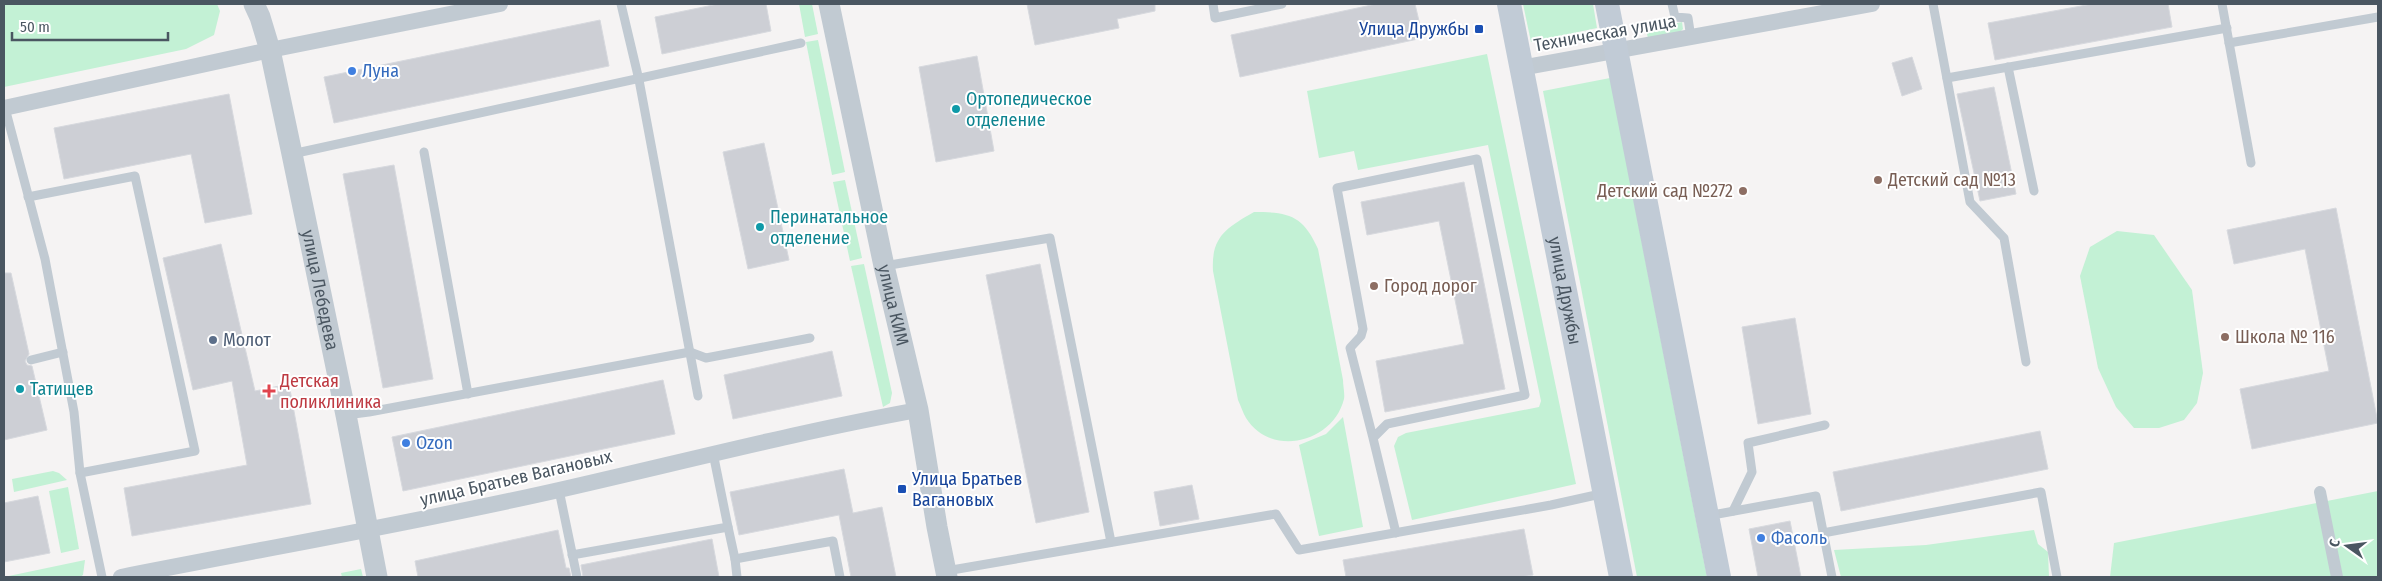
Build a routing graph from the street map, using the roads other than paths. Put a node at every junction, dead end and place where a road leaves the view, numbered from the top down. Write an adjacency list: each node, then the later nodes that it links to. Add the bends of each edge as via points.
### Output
1 (254, 4): 18 (street, улица Лебедева)
2 (500, 4): 18 (street)
3 (621, 4): 23 (lane)
4 (829, 4): 30 (street, улица КИМ)
5 (1212, 4): 6 (lane, via 1215,18)
6 (1282, 4)
7 (1509, 4): 21 (main road, улица Дружбы)
8 (1607, 4): 19 (main road)
9 (1672, 4): 15 (lane, via 1675,17 1688,18)
10 (1872, 4): 15 (street, Техническая улица)
11 (1933, 4): 22 (lane)
12 (2222, 4): 14 (lane)
13 (2378, 17): 17 (lane)
14 (2227, 28): 17 (lane); 20 (lane)
15 (1691, 38): 19 (street, Техническая улица)
16 (801, 43): 23 (lane)
17 (2229, 44): 27 (lane)
18 (270, 50): 24 (street); 26 (street, улица Лебедева)
19 (1616, 51): 21 (street, Техническая улица); 48 (main road)
20 (2008, 67): 22 (lane); 28 (lane)
21 (1522, 68): 46 (main road, улица Дружбы)
22 (1947, 78): 35 (lane, via 1970,202 2004,238)
23 (639, 80): 26 (lane); 33 (lane)
24 (4, 108): 29 (lane)
25 (424, 152): 36 (lane)
26 (292, 154): 39 (street, улица Лебедева)
27 (2251, 163)
28 (2034, 191)
29 (28, 196): 32 (lane, via 45,259); 43 (lane, via 135,176 196,450)
30 (884, 266): 38 (street, улица КИМ); 53 (lane, via 1050,238)
31 (810, 338): 33 (lane, via 706,358)
32 (63, 352): 34 (lane); 43 (lane, via 74,412)
33 (690, 352): 36 (lane); 37 (lane)
34 (31, 360)
35 (2026, 362)
36 (468, 394): 39 (lane)
37 (698, 396)
38 (918, 410): 42 (street, улица Братьев Вагановых); 56 (street, улица КИМ)
39 (346, 415): 50 (street, улица Лебедева)
40 (1825, 425): 47 (lane, via 1748,443 1752,472)
41 (1373, 438): 41 (lane, via 1387,424 1525,395 1477,159 1337,188 1363,329 1350,348); 51 (lane)
42 (713, 453): 44 (street, улица Братьев Вагановых); 49 (lane)
43 (80, 473): 57 (lane)
44 (559, 490): 50 (street, улица Братьев Вагановых); 54 (lane)
45 (2320, 492): 67 (street)
46 (1605, 493): 51 (lane, via 1551,506); 63 (main road, улица Дружбы)
47 (1733, 511): 48 (lane); 52 (lane, via 1816,496)
48 (1707, 516): 64 (main road)
49 (728, 527): 54 (lane); 55 (lane)
50 (368, 528): 58 (street, улица Братьев Вагановых); 59 (street, улица Лебедева)
51 (1396, 533): 53 (lane, via 1299,550 1276,514)
52 (1823, 533): 65 (lane); 66 (lane, via 2041,492)
53 (1111, 542): 56 (lane)
54 (572, 555): 60 (lane)
55 (735, 559): 61 (lane); 62 (lane, via 833,541)
56 (947, 574)
57 (102, 577)
58 (121, 577)
59 (377, 577)
60 (577, 577)
61 (737, 577)
62 (840, 577)
63 (1621, 577)
64 (1719, 577)
65 (1832, 577)
66 (2057, 577)
67 (2337, 577)

